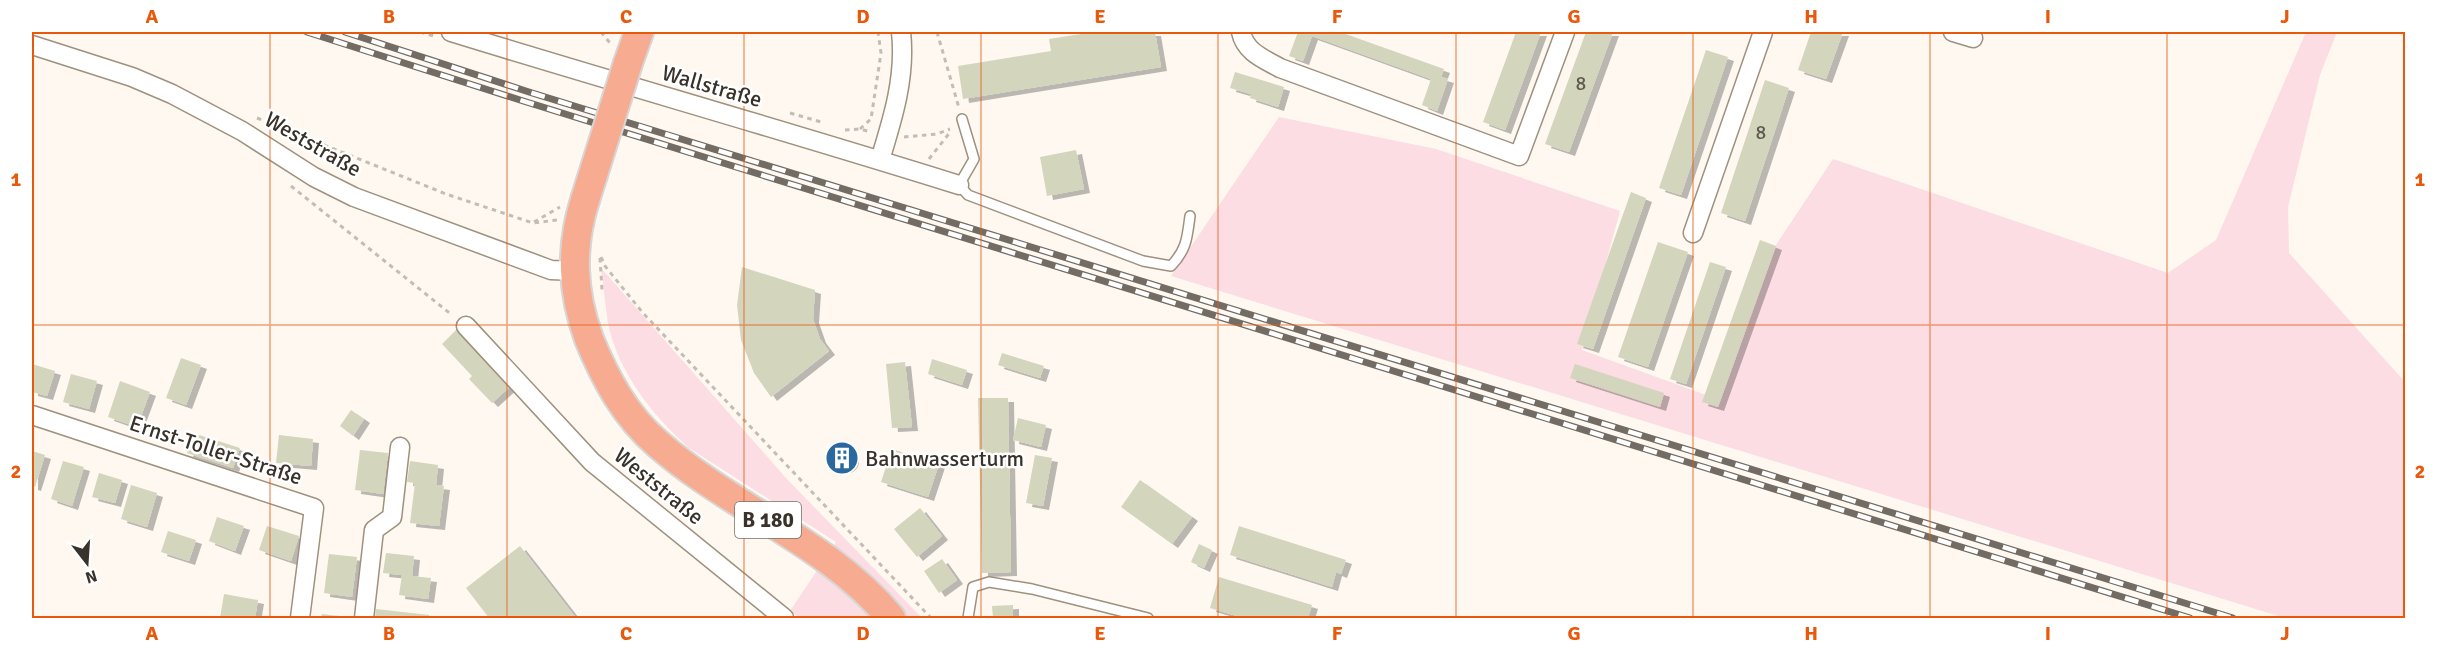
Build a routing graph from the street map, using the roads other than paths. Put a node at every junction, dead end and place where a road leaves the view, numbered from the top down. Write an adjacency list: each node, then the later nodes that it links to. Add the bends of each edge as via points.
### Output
1 (452, 32): 11 (street, Wallstraße)
2 (639, 32): 15 (main road, B 180, bridge, via 620,54 576,202)
3 (901, 32): 11 (street, via 901,79)
4 (1241, 32): 5 (street, via 1252,52 1280,68 1519,156)
5 (1565, 32)
6 (1763, 32): 14 (street)
7 (1953, 32): 8 (street)
8 (1973, 38)
9 (32, 45): 15 (street, Weststraße, via 172,94 354,197 551,270)
10 (962, 119): 12 (lane, via 974,159)
11 (880, 160): 12 (street, Wallstraße)
12 (959, 185): 13 (lane, via 968,195 1162,266 1172,266 1182,255)
13 (1190, 216)
14 (1693, 233)
15 (575, 271): 22 (main road, B 180, via 578,299 594,352 617,397 641,427 694,472 840,569)
16 (466, 326): 21 (street, Weststraße, via 592,462)
17 (32, 415): 19 (street, Ernst-Toller-Straße, via 314,508)
18 (400, 447): 20 (street, via 392,517 374,530)
19 (300, 618)
20 (364, 618)
21 (784, 618)
22 (891, 618)
23 (968, 618): 24 (lane, via 973,586 989,582)
24 (1148, 618)

